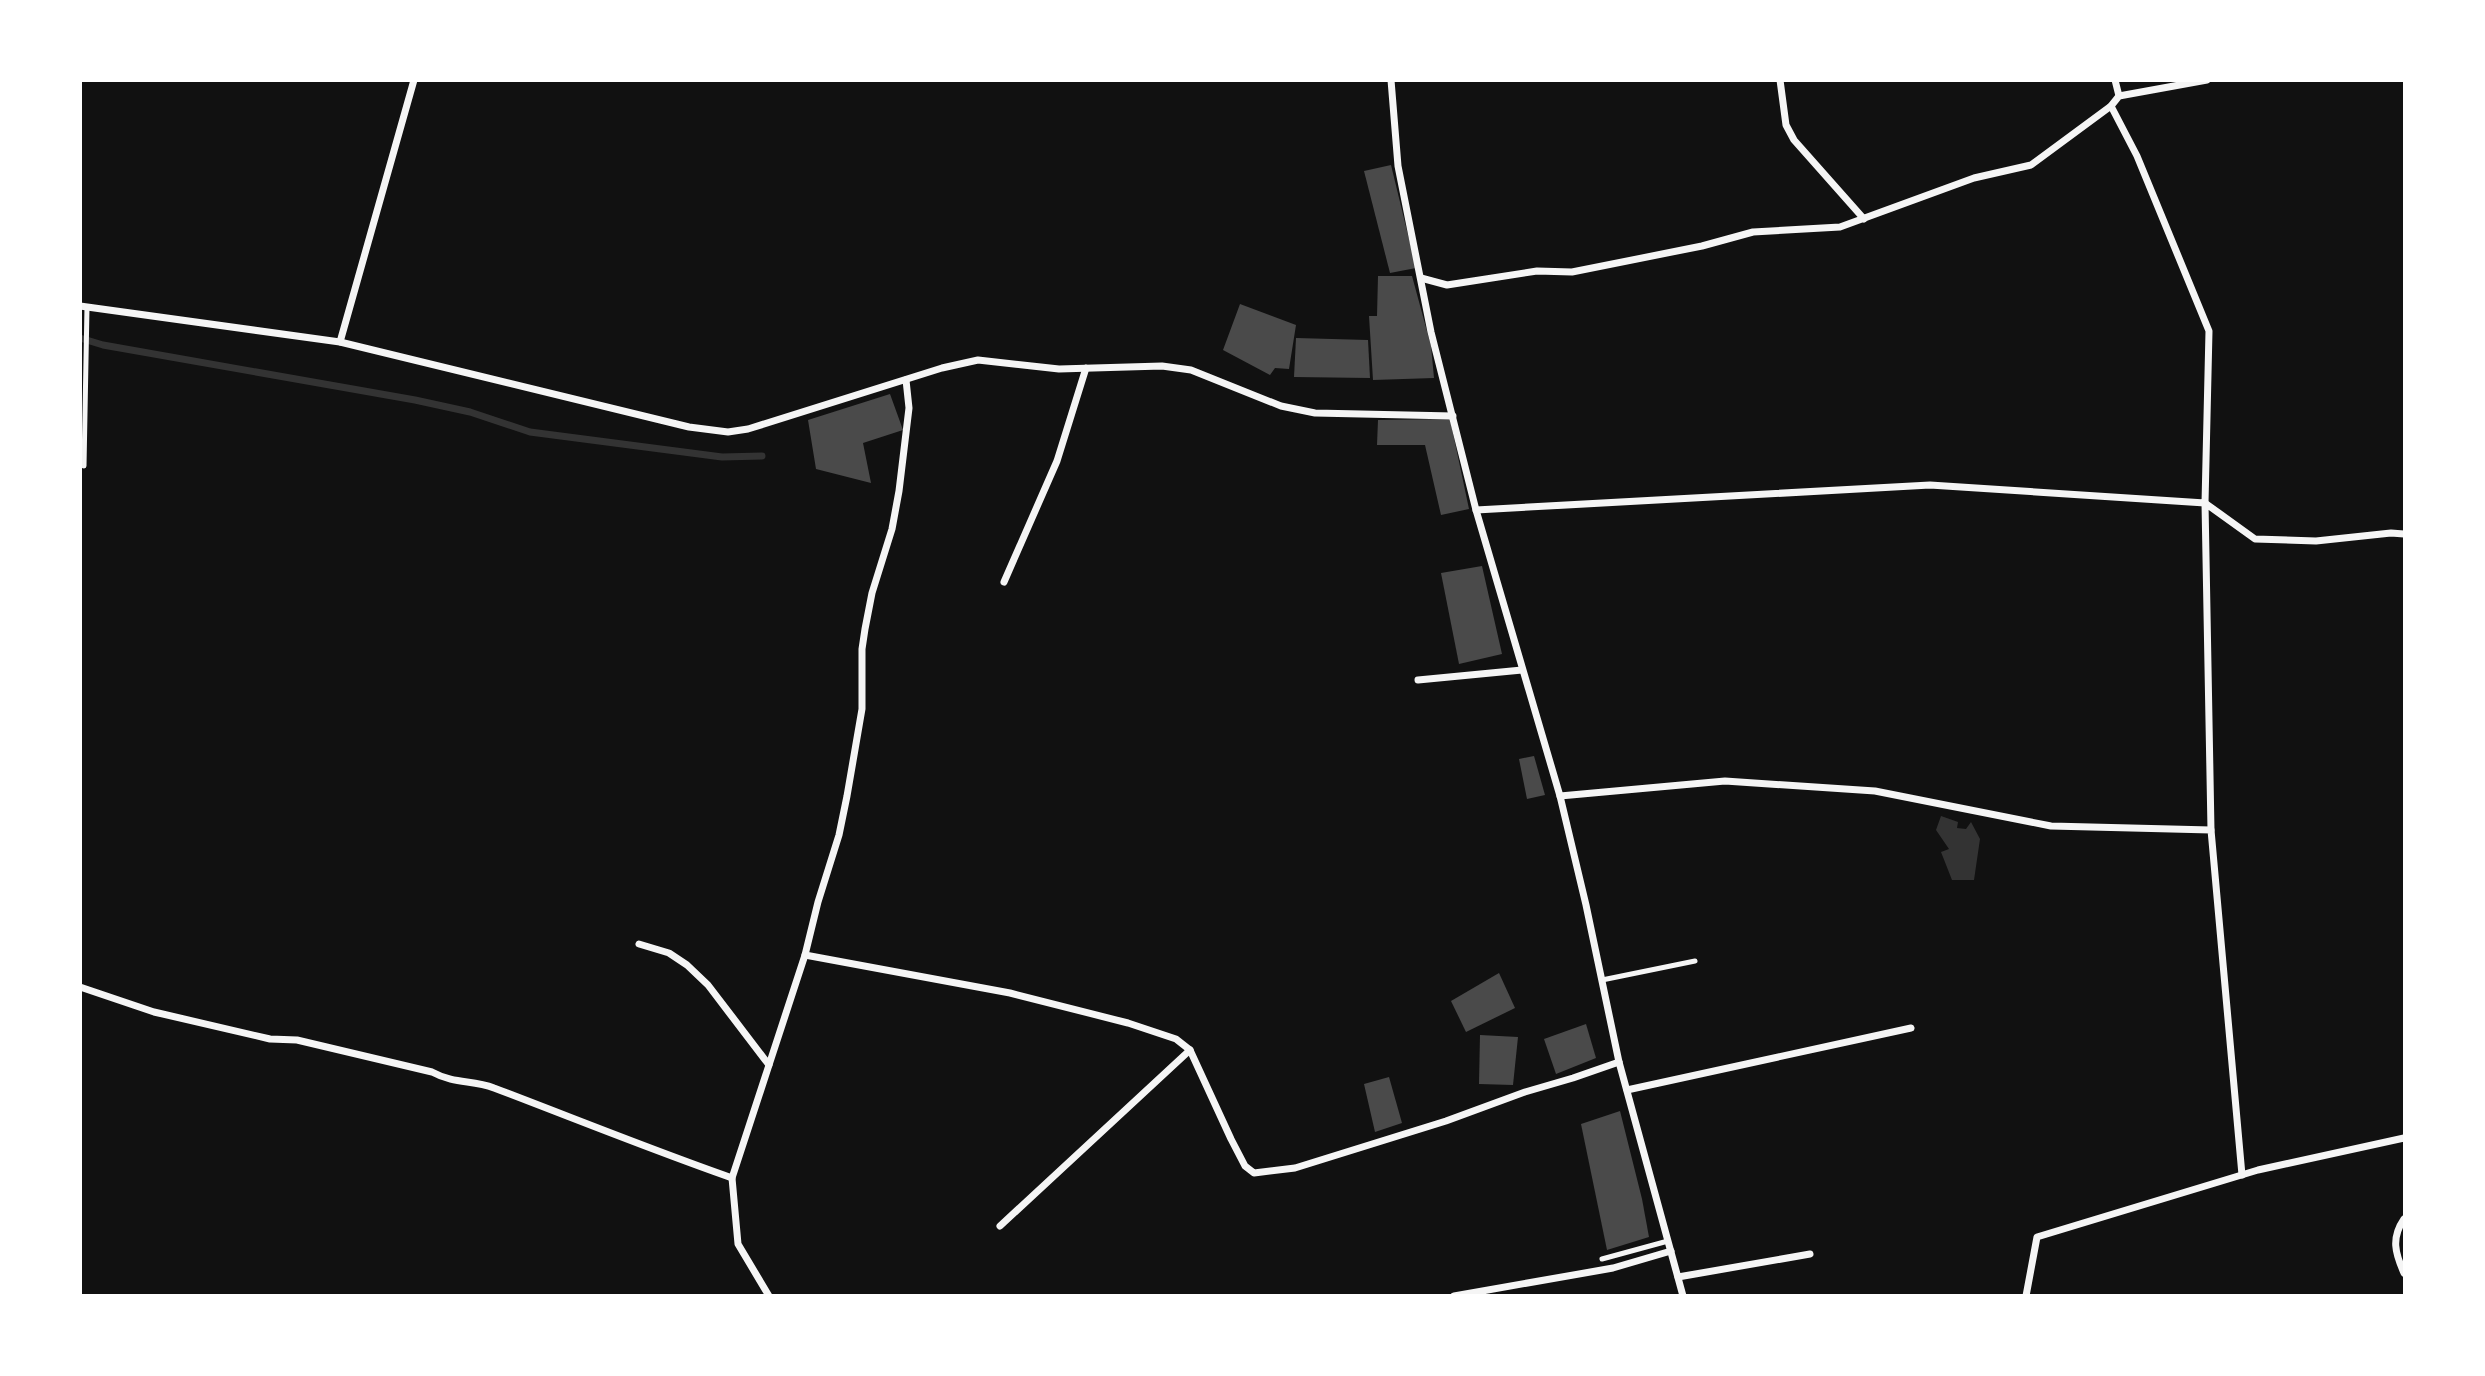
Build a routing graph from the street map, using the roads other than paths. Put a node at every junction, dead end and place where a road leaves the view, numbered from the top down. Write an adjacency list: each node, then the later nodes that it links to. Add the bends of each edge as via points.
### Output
1 (414, 80): 11 (street)
2 (1391, 80): 9 (street, via 1398,166)
3 (1780, 80): 8 (street, via 1786,125 1794,140)
4 (2115, 80): 6 (street)
5 (2207, 80): 6 (street)
6 (2119, 96): 7 (street)
7 (2111, 106): 8 (street, via 2031,165 1974,178); 16 (street, via 2137,156 2209,331)
8 (1864, 219): 9 (street, via 1840,227 1753,232 1572,272 1537,271 1447,285)
9 (1421, 278): 14 (street)
10 (84, 307): 11 (street); 15 (lane)
11 (340, 342): 13 (street, via 690,427 728,432)
12 (1086, 369): 13 (street, via 978,360); 14 (street, via 1163,366 1192,370 1281,406 1315,413); 19 (street, via 1057,461)
13 (906, 380): 25 (street, via 909,408 899,491 866,620 862,709 851,774)
14 (1453, 416): 17 (street)
15 (84, 466)
16 (2205, 503): 17 (street, via 1930,485); 18 (street, via 2255,539 2316,541); 23 (street)
17 (1476, 510): 20 (street)
18 (2404, 534)
19 (1004, 582)
20 (1522, 670): 21 (street); 22 (street)
21 (1418, 680)
22 (1560, 796): 23 (street, via 1725,781 1875,791 2050,826); 27 (street)
23 (2211, 830): 35 (street)
24 (639, 944): 32 (street, via 669,953 687,965 708,985)
25 (805, 955): 30 (street, via 1072,1008 1176,1039); 32 (street)
26 (1695, 961): 27 (lane)
27 (1602, 980): 31 (street)
28 (80, 987): 36 (street, via 167,1015 270,1039 297,1040 432,1072 447,1081 490,1086)
29 (1911, 1028): 33 (street)
30 (1189, 1050): 31 (street, via 1235,1148 1254,1173 1295,1168); 38 (street)
31 (1619, 1062): 33 (street)
32 (769, 1065): 36 (street)
33 (1626, 1090): 39 (street)
34 (2404, 1138): 35 (street)
35 (2242, 1175): 48 (street, via 2037,1237)
36 (732, 1178): 45 (street, via 738,1244)
37 (2404, 1219): 43 (street, via 2395,1253)
38 (1000, 1226)
39 (1668, 1241): 40 (street); 42 (lane)
40 (1671, 1251): 44 (street); 46 (street, via 1613,1268)
41 (1810, 1254): 44 (street)
42 (1602, 1259)
43 (2404, 1273)
44 (1678, 1277): 47 (street)
45 (769, 1296)
46 (1454, 1296)
47 (1683, 1296)
48 (2026, 1296)

